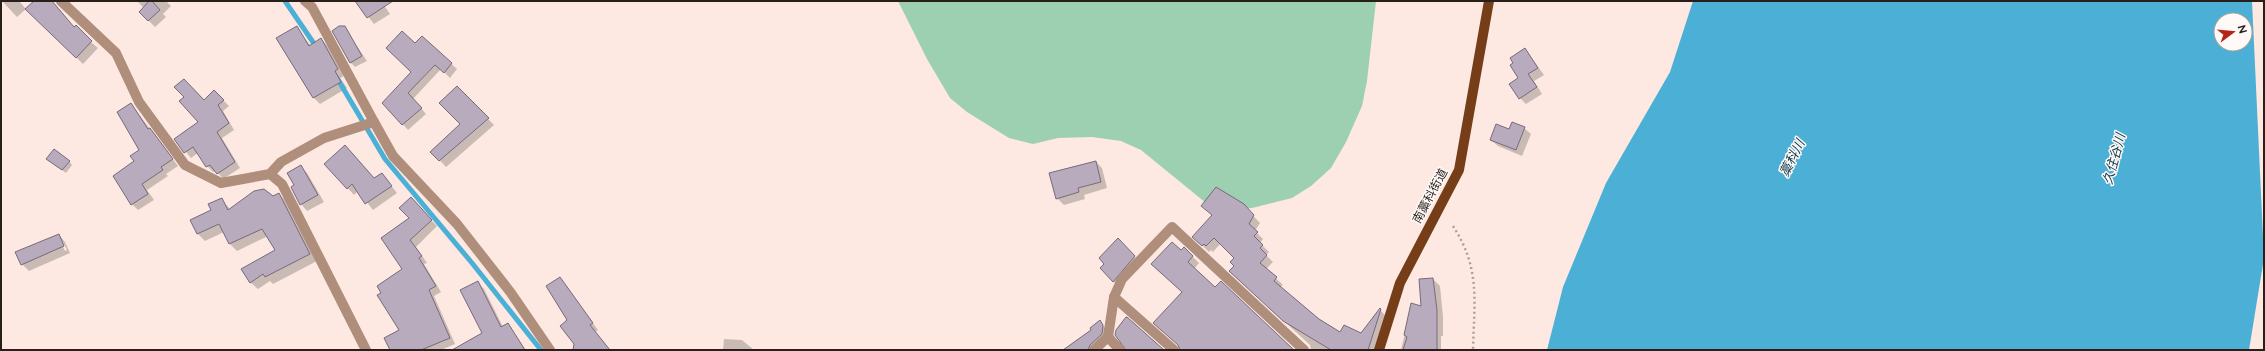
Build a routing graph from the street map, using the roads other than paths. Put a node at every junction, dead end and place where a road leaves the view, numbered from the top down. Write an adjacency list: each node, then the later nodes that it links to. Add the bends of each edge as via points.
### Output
1 (61, 1): 5 (street, via 116,53 139,102 185,164 221,183)
2 (304, 1): 4 (street, via 312,7)
3 (1489, 1): 14 (main road, 南藁科街道, via 1459,170 1400,283)
4 (374, 122): 5 (street, via 324,138 281,162); 9 (street, via 393,156 457,224 511,293)
5 (270, 174): 8 (street, via 282,184)
6 (1114, 297): 7 (street); 12 (street); 13 (street, via 1122,279 1172,227)
7 (1108, 337): 10 (street); 11 (street)
8 (366, 350)
9 (550, 350)
10 (1094, 350)
11 (1120, 350)
12 (1174, 350)
13 (1304, 350)
14 (1379, 350)

